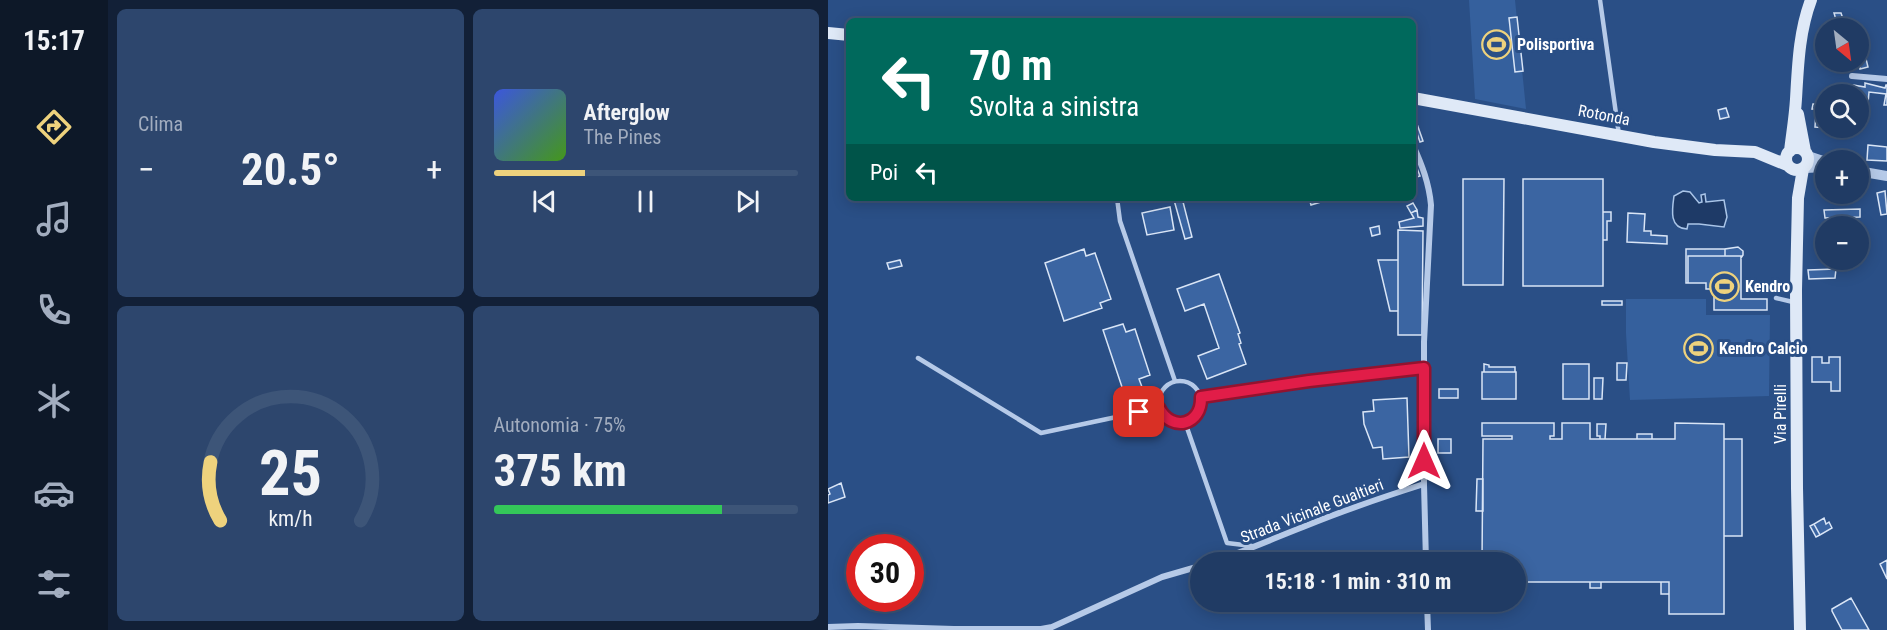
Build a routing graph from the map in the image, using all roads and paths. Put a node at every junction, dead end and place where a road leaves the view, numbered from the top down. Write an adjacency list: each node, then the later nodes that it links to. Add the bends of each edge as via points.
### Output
1 (1600, 0): 9 (lane)
2 (1811, 0): 8 (main road, via 1801,35)
3 (828, 33): 4 (main road)
4 (846, 34)
5 (1852, 76): 6 (street)
6 (1887, 78)
7 (1416, 99): 9 (main road, Rotonda)
8 (1796, 102): 10 (main road); 13 (main road, Via Pirelli)
9 (1619, 135): 12 (main road, Rotonda)
10 (1789, 151): 12 (main road); 13 (main road, via 1799,148); 16 (main road)
11 (1416, 152): 24 (street, via 1425,172 1431,205)
12 (1755, 152): 16 (main road, Rotonda)
13 (1805, 161): 14 (street); 15 (street); 16 (main road, via 1794,171); 19 (main road, Via Pirelli)
14 (1815, 161)
15 (1815, 164)
16 (1788, 166): 19 (main road, Via Pirelli)
17 (1869, 173): 18 (street)
18 (1887, 176)
19 (1798, 198): 22 (main road, Via Pirelli)
20 (1117, 201): 25 (lane, via 1119,221)
21 (1776, 298): 22 (lane)
22 (1796, 303): 37 (main road, Via Pirelli)
23 (918, 358): 27 (lane, via 1041,433)
24 (1424, 368): 26 (lane); 29 (street)
25 (1174, 381): 26 (lane, via 1194,385); 27 (lane, via 1163,388)
26 (1201, 397): 28 (lane, via 1199,411)
27 (1159, 408): 28 (lane, via 1167,419)
28 (1185, 422): 30 (lane, via 1227,543)
29 (1424, 484): 30 (street, Strada Vicinale Gualtieri); 32 (street)
30 (1257, 547): 31 (street, Strada Vicinale Gualtieri)
31 (1242, 552)
32 (1426, 552)
33 (1190, 569): 35 (street, via 1041,629)
34 (1427, 612): 36 (street)
35 (828, 627)
36 (1428, 630)
37 (1800, 630)

